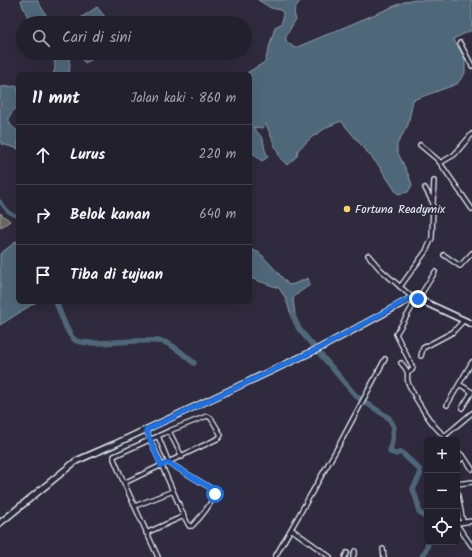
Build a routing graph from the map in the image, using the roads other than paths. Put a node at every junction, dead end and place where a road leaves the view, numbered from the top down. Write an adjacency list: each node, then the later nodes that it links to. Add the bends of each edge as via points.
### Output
1 (460, 43): 2 (street)
2 (472, 66)
3 (472, 134): 5 (street, via 454,156)
4 (420, 145): 5 (street)
5 (440, 163): 9 (street)
6 (434, 181): 8 (street)
7 (425, 188): 8 (street)
8 (433, 203): 14 (street, via 430,245)
9 (472, 209)
10 (472, 253): 12 (street, via 460,266)
11 (368, 254): 14 (street)
12 (444, 255)
13 (435, 272): 15 (street)
14 (400, 287): 15 (street)
15 (416, 298): 16 (street); 22 (street, via 396,334 413,368); 28 (street, via 314,351)
16 (464, 320): 17 (street); 18 (street, via 453,332 423,348)
17 (472, 324)
18 (420, 356)
19 (385, 359): 50 (street)
20 (472, 362): 23 (street)
21 (401, 363): 22 (street)
22 (408, 372): 31 (street, via 409,385 430,420)
23 (459, 384): 24 (street); 25 (street)
24 (472, 392): 26 (street)
25 (447, 405)
26 (462, 408)
27 (472, 412): 31 (street)
28 (146, 430): 32 (street); 49 (street, via 76,461)
29 (169, 431): 30 (street); 34 (street); 34 (street, via 207,416 221,434 218,440)
30 (158, 436): 32 (street); 37 (street)
31 (446, 437)
32 (150, 440): 38 (street); 41 (street, via 114,457)
33 (460, 454): 35 (street)
34 (182, 457): 37 (street)
35 (464, 457): 36 (street); 39 (street)
36 (460, 460)
37 (169, 463): 38 (street); 46 (street, via 215,492 205,511 192,526 189,526)
38 (161, 466): 41 (street); 43 (street)
39 (472, 469)
40 (472, 482): 42 (street)
41 (124, 483): 45 (street)
42 (460, 484)
43 (173, 491): 45 (street); 46 (street)
44 (460, 505): 48 (street)
45 (135, 506): 51 (street)
46 (184, 516): 51 (street)
47 (472, 521): 48 (street)
48 (464, 522): 52 (street, via 458,523 458,526)
49 (0, 523)
50 (291, 529): 57 (street); 58 (street)
51 (146, 532): 56 (street)
52 (472, 546)
53 (383, 549): 61 (street)
54 (355, 551): 60 (street)
55 (347, 552): 59 (street)
56 (158, 557)
57 (275, 557)
58 (330, 557)
59 (345, 557)
60 (353, 557)
61 (384, 557)

